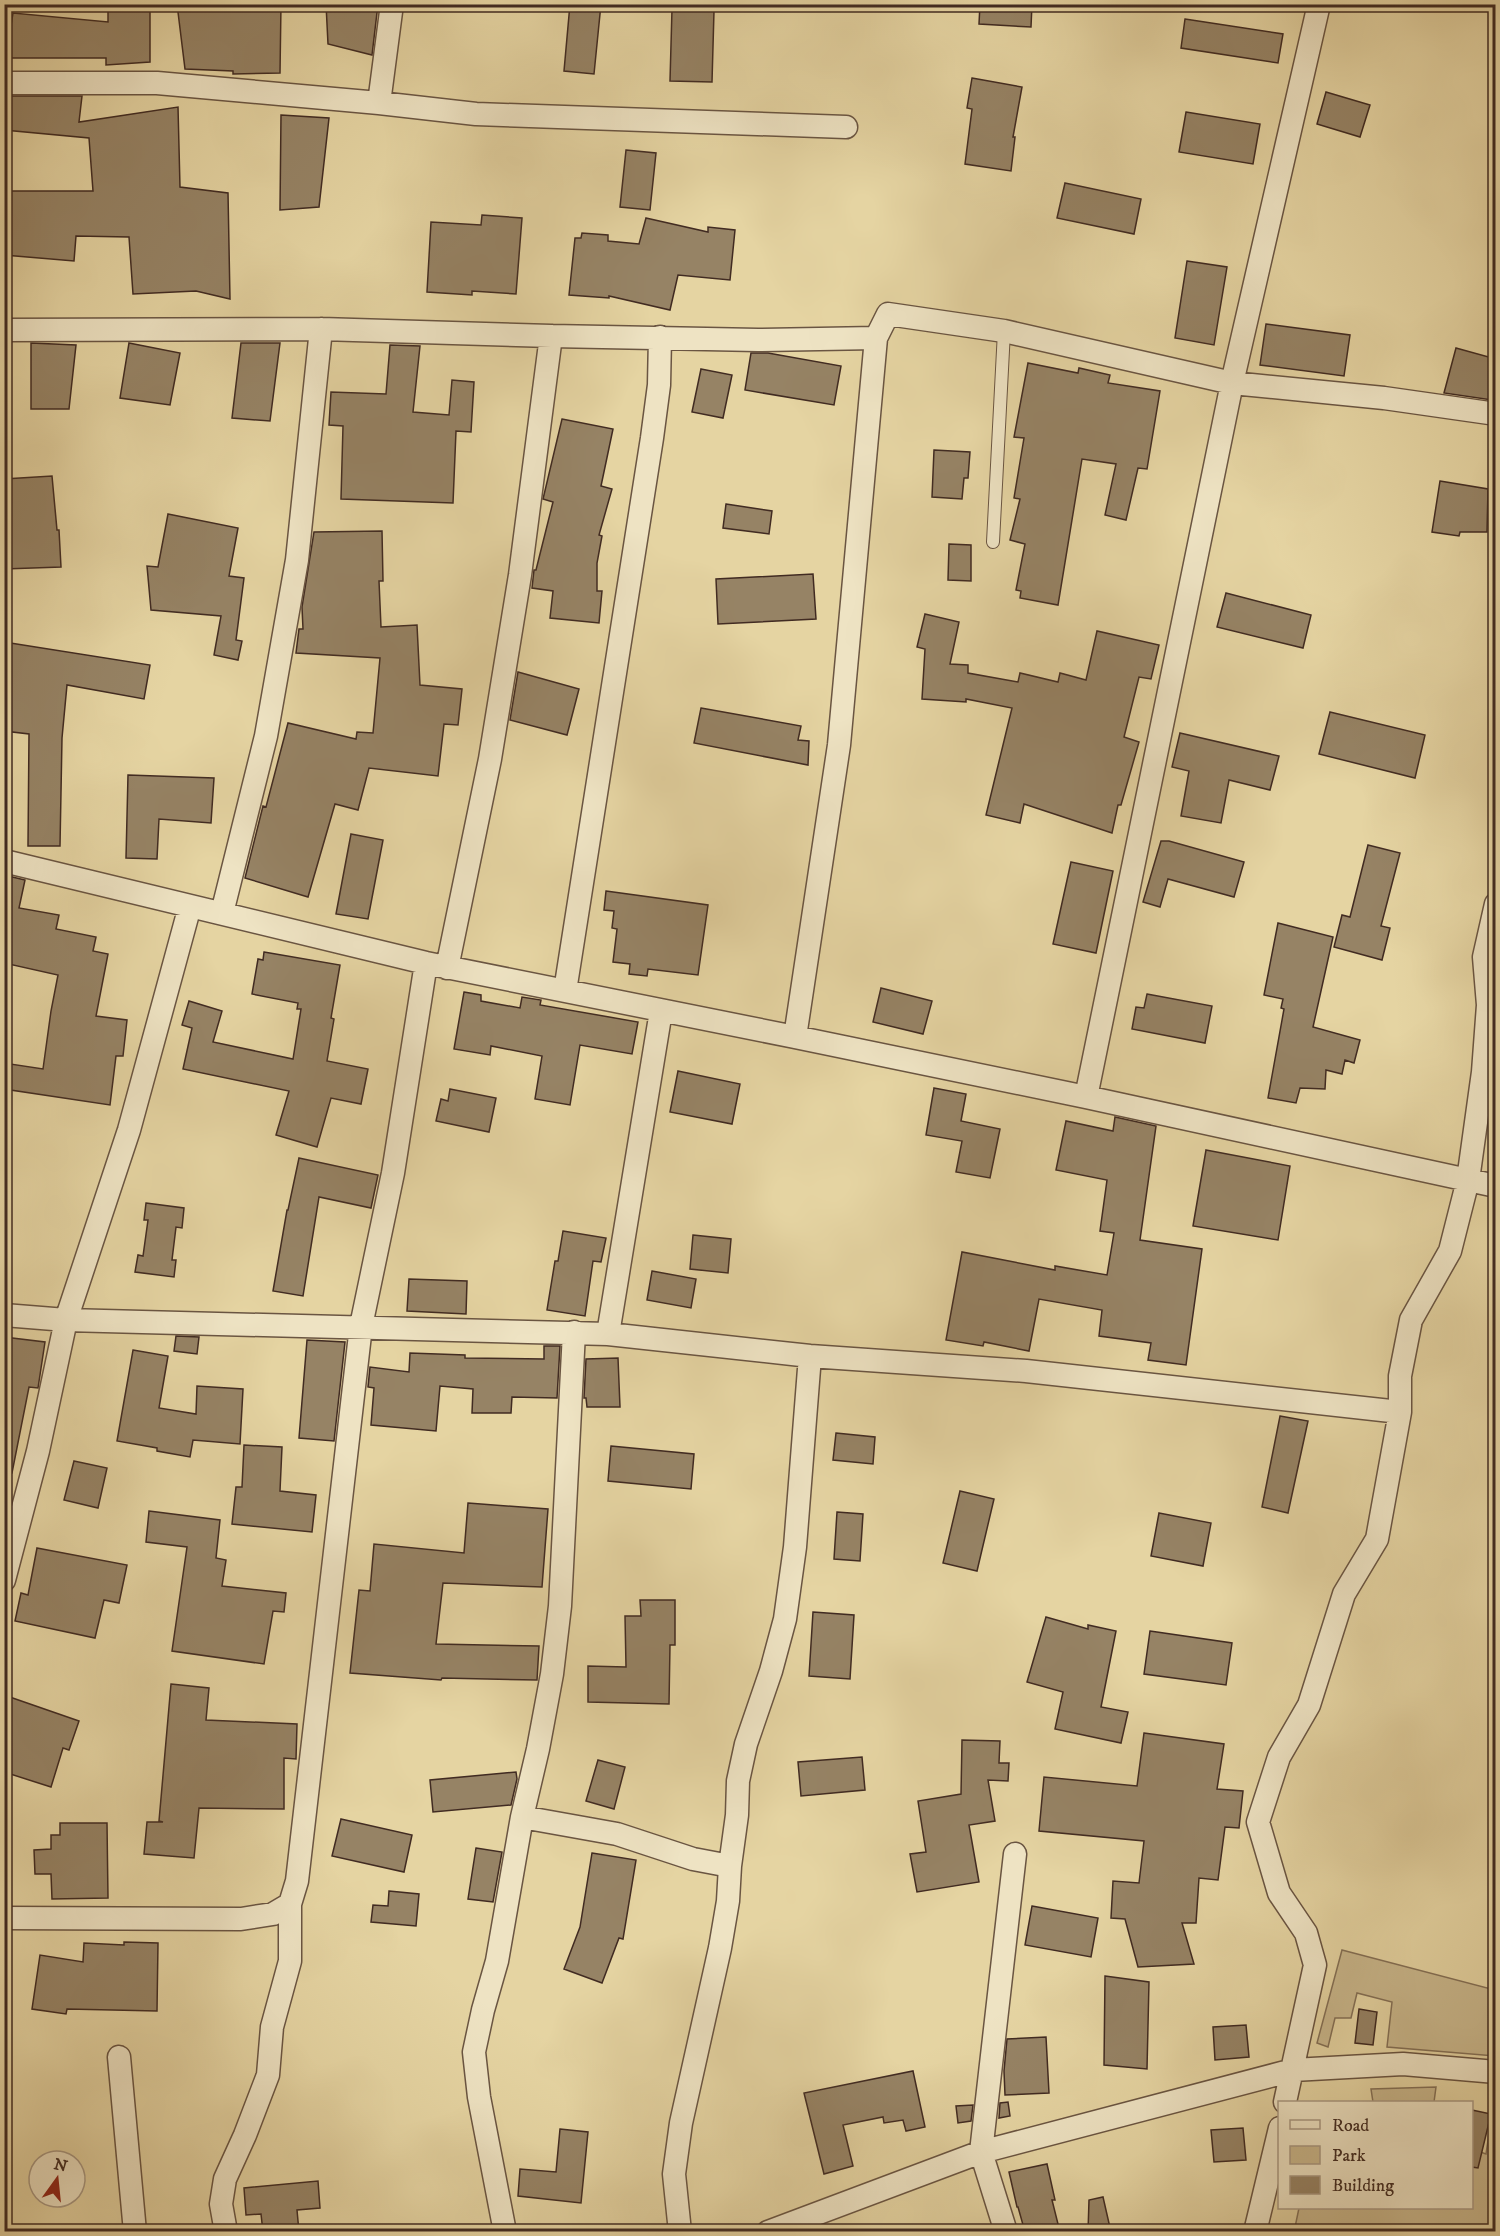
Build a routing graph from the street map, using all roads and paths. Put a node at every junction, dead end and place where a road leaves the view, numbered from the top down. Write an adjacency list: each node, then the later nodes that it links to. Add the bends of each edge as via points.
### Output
1 (392, 4): 4 (street)
2 (1319, 4): 12 (street)
3 (4, 83): 4 (street, via 157,82)
4 (380, 103): 5 (street, via 476,114)
5 (846, 127)
6 (321, 329): 7 (street); 9 (street); 18 (street, via 295,572 266,736)
7 (4, 330)
8 (1004, 331): 11 (street, via 888,314); 12 (street); 14 (lane)
9 (551, 336): 10 (street); 19 (street, via 517,598 490,759)
10 (660, 337): 11 (street); 20 (street, via 652,438)
11 (876, 338): 22 (street, via 838,745)
12 (1232, 383): 13 (street); 23 (street)
13 (1496, 414)
14 (993, 542)
15 (4, 861): 17 (street)
16 (1496, 904): 24 (street, via 1484,957 1488,1005)
17 (190, 906): 18 (street); 27 (street, via 129,1130)
18 (222, 913): 19 (street)
19 (437, 966): 20 (street); 28 (street)
20 (565, 992): 21 (street)
21 (661, 1011): 22 (street); 30 (street)
22 (795, 1037): 23 (street)
23 (1086, 1097): 24 (street)
24 (1468, 1180): 25 (street); 32 (street, via 1450,1251 1411,1320 1400,1376)
25 (1496, 1186)
26 (4, 1315): 27 (street)
27 (66, 1320): 28 (street); 33 (street, via 38,1451)
28 (361, 1326): 29 (street); 37 (street, via 297,1881)
29 (574, 1332): 30 (street); 34 (street, via 560,1606 552,1674)
30 (608, 1334): 31 (street)
31 (810, 1356): 32 (street, via 1026,1371); 36 (street, via 795,1547 785,1619 746,1744 738,1781)
32 (1400, 1412): 40 (street, via 1377,1539 1344,1594 1309,1705 1279,1757 1258,1822 1279,1893 1306,1934 1315,1965)
33 (4, 1580)
34 (522, 1817): 36 (street, via 617,1834 693,1859); 47 (street, via 497,1961 474,2052)
35 (1014, 1854): 44 (street)
36 (730, 1866): 48 (street, via 720,1948 675,2164)
37 (291, 1904): 38 (street, via 273,1914 241,1919); 46 (street, via 290,1961 272,2027 268,2075 225,2179 221,2204)
38 (4, 1918)
39 (119, 2057): 45 (street)
40 (1293, 2070): 41 (street, via 1403,2064); 42 (street); 44 (street)
41 (1496, 2072)
42 (1285, 2101)
43 (1278, 2136): 51 (street)
44 (981, 2152): 49 (street); 50 (street)
45 (135, 2232)
46 (226, 2232)
47 (505, 2232)
48 (680, 2232)
49 (768, 2232)
50 (1006, 2232)
51 (1255, 2232)

